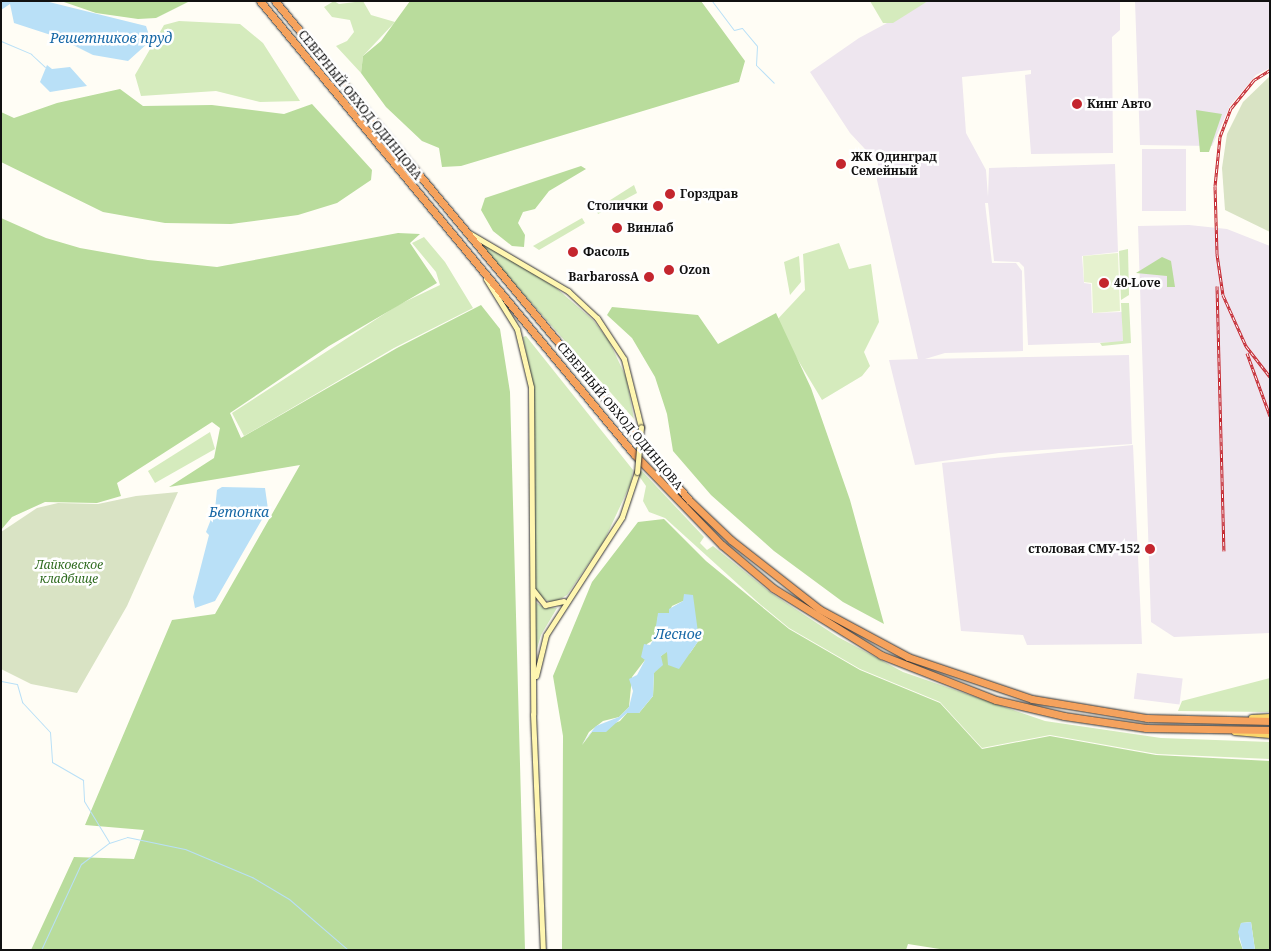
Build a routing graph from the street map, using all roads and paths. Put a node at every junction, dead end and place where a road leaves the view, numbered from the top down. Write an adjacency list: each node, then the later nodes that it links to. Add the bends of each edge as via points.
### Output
1 (260, 1): 4 (highway, СЕВЕРНЫЙ ОБХОД ОДИНЦОВА)
2 (274, 1): 3 (highway, СЕВЕРНЫЙ ОБХОД ОДИНЦОВА)
3 (463, 230): 6 (main road, bridge, via 568,291 597,318 624,359 641,428 637,472 622,517); 9 (highway, СЕВЕРНЫЙ ОБХОД ОДИНЦОВА, via 690,500 738,546 819,609 885,646 998,690 1103,713)
4 (467, 252): 5 (main road, via 517,329 528,364); 12 (highway, СЕВЕРНЫЙ ОБХОД ОДИНЦОВА, via 634,454 683,507 767,584 838,632 906,668 996,700 1101,722)
5 (532, 584): 6 (main road, via 536,597 545,605 558,605); 7 (main road)
6 (569, 597): 7 (main road, via 541,649)
7 (533, 714): 14 (main road)
8 (1270, 716): 9 (main road)
9 (1218, 720): 10 (highway, СЕВЕРНЫЙ ОБХОД ОДИНЦОВА)
10 (1270, 721)
11 (1270, 730): 12 (highway, СЕВЕРНЫЙ ОБХОД ОДИНЦОВА)
12 (1218, 731): 13 (main road)
13 (1270, 735)
14 (543, 950)

